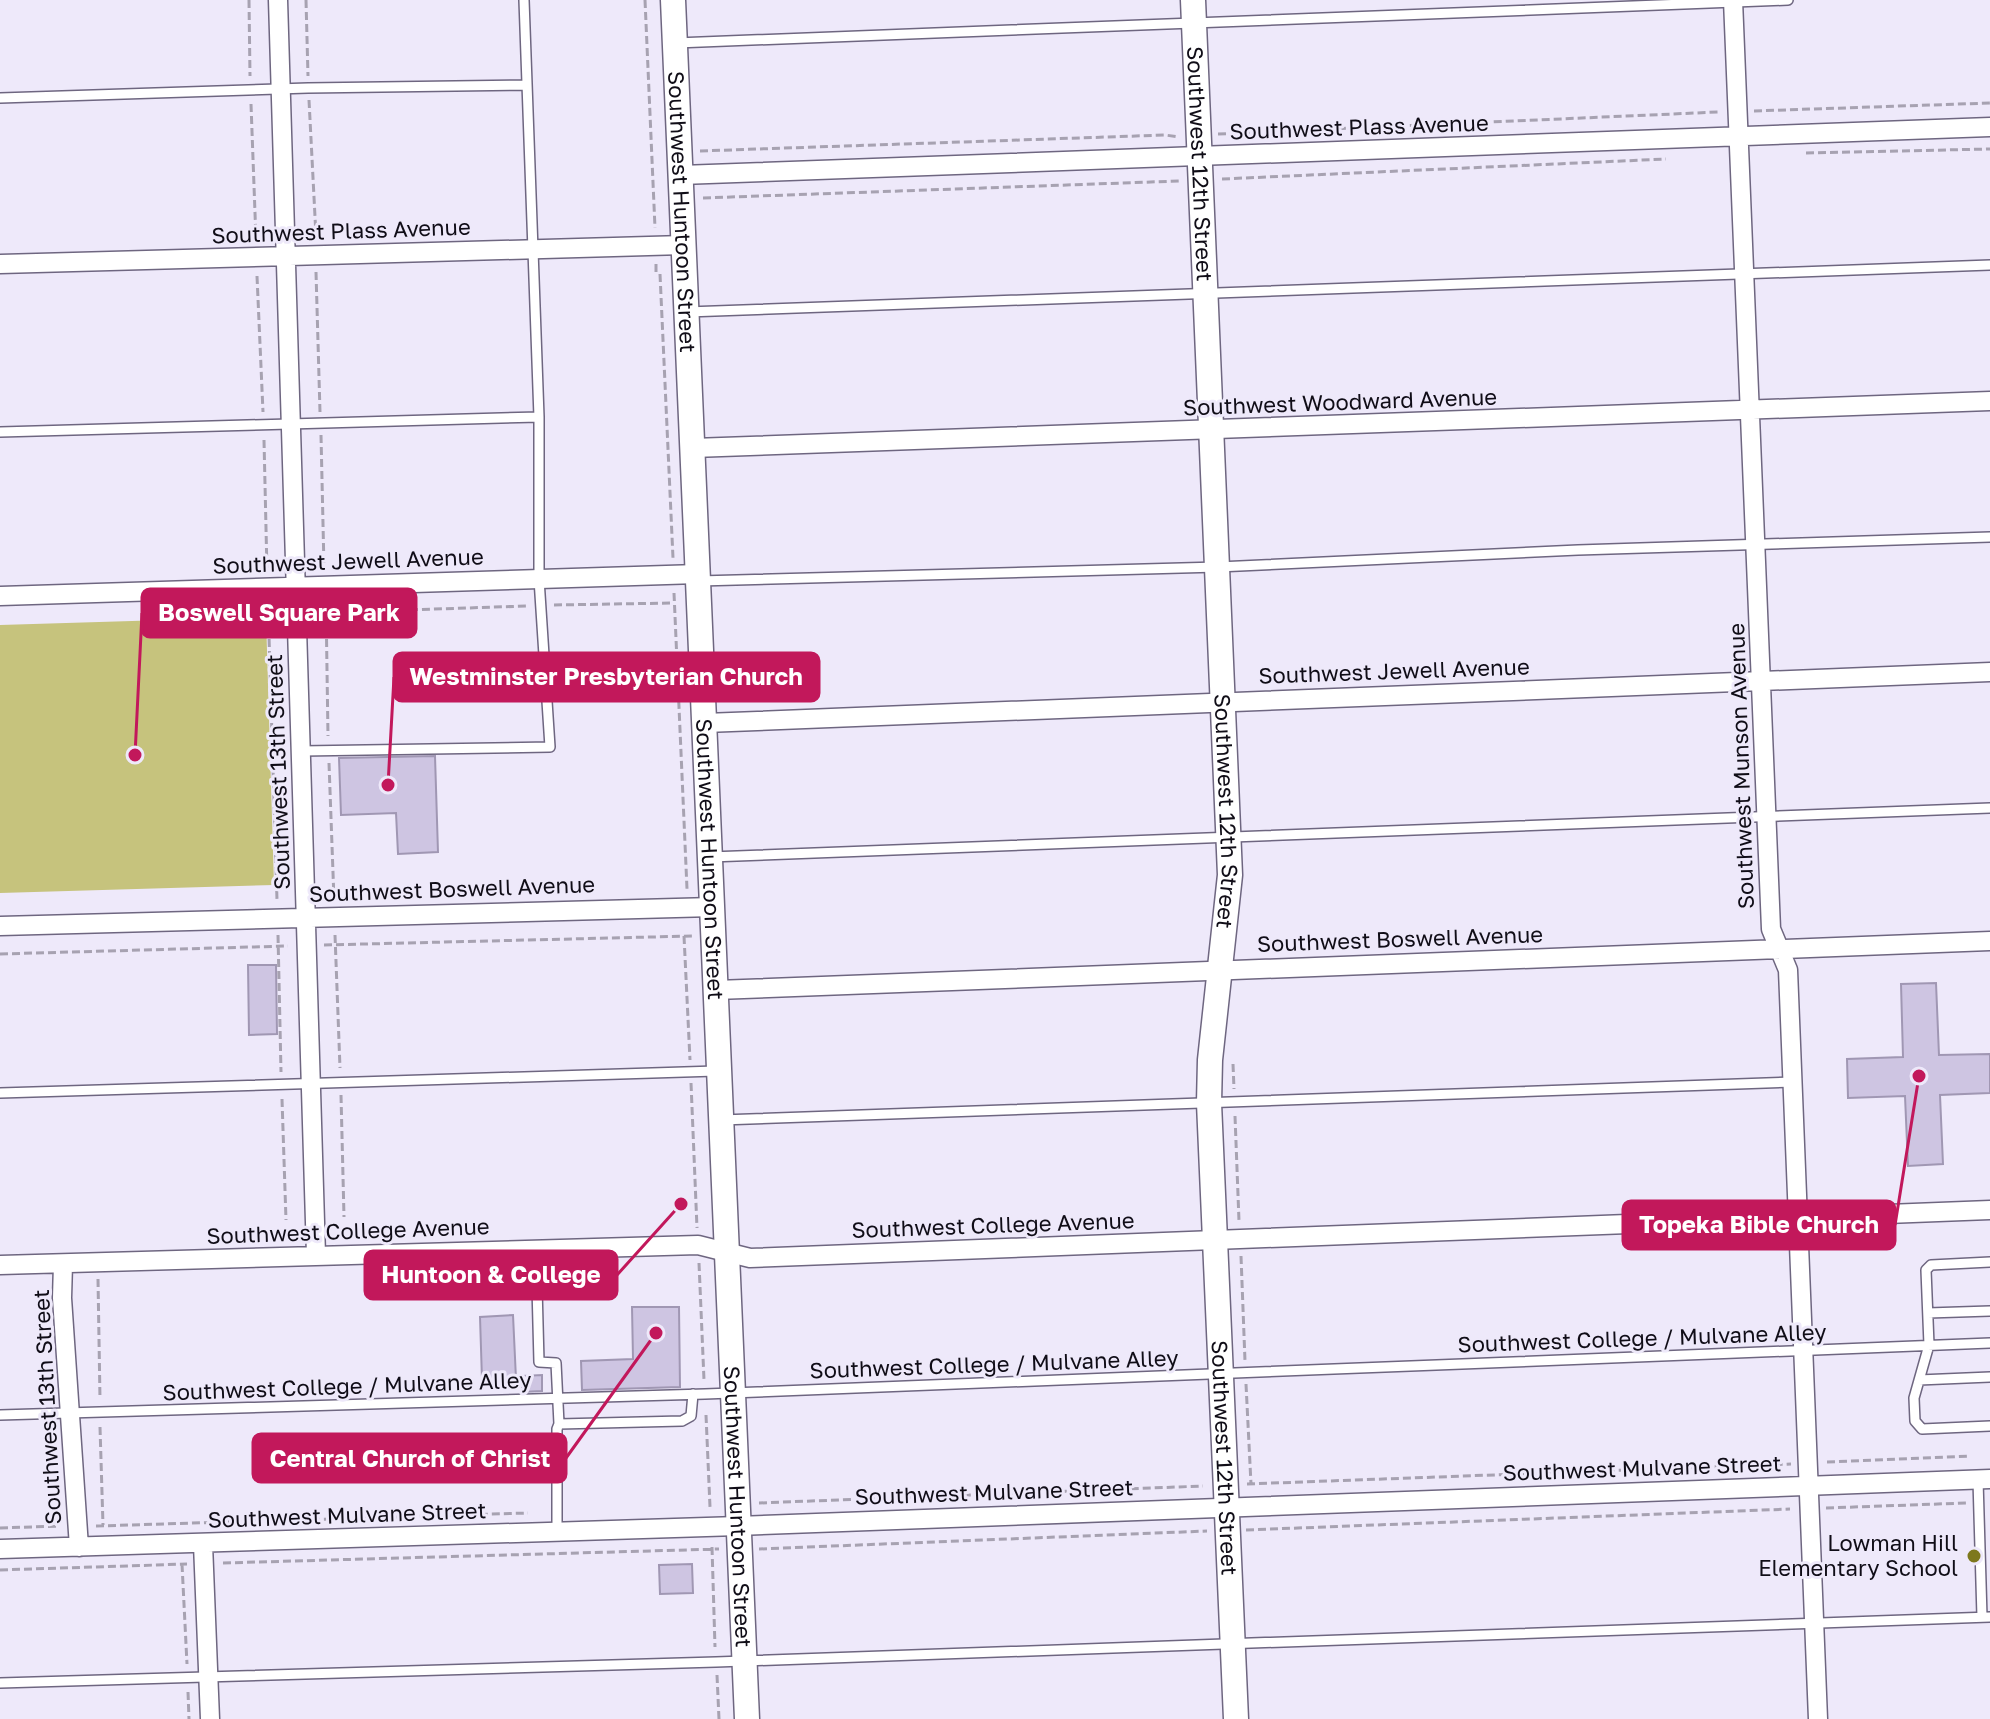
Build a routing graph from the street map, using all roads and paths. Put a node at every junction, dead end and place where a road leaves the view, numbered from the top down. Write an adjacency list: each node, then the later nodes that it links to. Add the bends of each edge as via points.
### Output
1 (249, 0): 14 (path)
2 (278, 0): 12 (street, Southwest 13th Street)
3 (306, 0): 13 (path)
4 (524, 0): 11 (lane)
5 (645, 0): 28 (path)
6 (673, 0): 10 (main road, Southwest Huntoon Street)
7 (1788, 0): 8 (lane)
8 (1733, 1): 9 (lane); 17 (street, Southwest Munson Avenue)
9 (1194, 11): 10 (lane); 23 (main road, Southwest 12th Street)
10 (675, 43): 25 (main road, Southwest Huntoon Street)
11 (525, 85): 13 (lane); 29 (lane)
12 (281, 88): 13 (lane); 14 (lane); 31 (street, Southwest 13th Street)
13 (308, 88): 30 (path)
14 (251, 89): 15 (lane); 32 (path)
15 (0, 98)
16 (1990, 103): 17 (path)
17 (1736, 112): 19 (street, Southwest Munson Avenue); 23 (path, via 1591,116)
18 (1990, 127): 19 (street, Southwest Plass Avenue)
19 (1737, 138): 23 (street, Southwest Plass Avenue); 35 (street, Southwest Munson Avenue)
20 (1990, 149): 22 (path)
21 (700, 151): 23 (path)
22 (1799, 154)
23 (1199, 157): 24 (path); 25 (street, Southwest Plass Avenue); 26 (path); 36 (main road, Southwest 12th Street)
24 (1676, 158)
25 (681, 175): 27 (main road, Southwest Huntoon Street)
26 (702, 198)
27 (684, 245): 28 (street, Southwest Plass Avenue); 37 (main road, Southwest Huntoon Street)
28 (656, 246): 29 (street, Southwest Plass Avenue); 50 (path)
29 (532, 249): 30 (street, Southwest Plass Avenue); 40 (lane)
30 (316, 255): 31 (street, Southwest Plass Avenue); 41 (path)
31 (285, 256): 32 (street, Southwest Plass Avenue); 43 (street, Southwest 13th Street)
32 (257, 257): 33 (street, Southwest Plass Avenue); 42 (path)
33 (0, 264)
34 (1990, 265): 35 (lane)
35 (1743, 273): 36 (lane); 39 (street, Southwest Munson Avenue)
36 (1205, 295): 37 (lane); 44 (main road, Southwest 12th Street)
37 (687, 312): 46 (main road, Southwest Huntoon Street)
38 (1990, 401): 39 (street, Southwest Woodward Avenue)
39 (1749, 411): 44 (street, Southwest Woodward Avenue); 48 (street, Southwest Munson Avenue)
40 (539, 417): 41 (lane); 51 (lane)
41 (320, 421): 43 (lane); 52 (path)
42 (263, 423): 43 (lane); 45 (lane); 54 (path)
43 (290, 423): 53 (street, Southwest 13th Street)
44 (1211, 431): 46 (street, Southwest Woodward Avenue); 49 (main road, Southwest 12th Street)
45 (0, 432)
46 (693, 448): 50 (main road, Southwest Huntoon Street)
47 (1990, 537): 48 (lane)
48 (1756, 546): 49 (lane); 61 (street, Southwest Munson Avenue)
49 (1218, 567): 50 (lane); 62 (main road, Southwest 12th Street)
50 (690, 576): 51 (street, Southwest Jewell Avenue); 56 (path); 63 (main road, Southwest Huntoon Street)
51 (539, 579): 52 (street, Southwest Jewell Avenue); 57 (lane)
52 (325, 585): 53 (street, Southwest Jewell Avenue); 58 (path)
53 (295, 586): 54 (street, Southwest Jewell Avenue); 59 (street, Southwest 13th Street)
54 (268, 587): 55 (street, Southwest Jewell Avenue); 74 (path)
55 (0, 596)
56 (674, 603): 57 (path); 70 (path)
57 (540, 606): 58 (path); 65 (lane, via 550,747)
58 (326, 613): 59 (path); 65 (path)
59 (297, 614): 64 (street, Southwest 13th Street)
60 (1990, 672): 61 (street, Southwest Jewell Avenue)
61 (1762, 681): 62 (street, Southwest Jewell Avenue); 67 (street, Southwest Munson Avenue)
62 (1224, 702): 63 (street, Southwest Jewell Avenue); 68 (main road, Southwest 12th Street)
63 (705, 723): 69 (main road, Southwest Huntoon Street)
64 (302, 751): 65 (lane); 73 (street, Southwest 13th Street)
65 (329, 751): 72 (path)
66 (1990, 808): 67 (lane)
67 (1768, 816): 68 (lane); 82 (street, Southwest Munson Avenue, via 1771,929)
68 (1228, 837): 69 (lane); 84 (main road, Southwest 12th Street, via 1229,897)
69 (710, 857): 71 (main road, Southwest Huntoon Street)
70 (688, 907): 71 (street, Southwest Boswell Avenue); 72 (street, Southwest Boswell Avenue)
71 (713, 907): 76 (main road, Southwest Huntoon Street)
72 (334, 916): 73 (street, Southwest Boswell Avenue); 79 (path)
73 (307, 917): 74 (street, Southwest Boswell Avenue); 80 (street, Southwest 13th Street)
74 (277, 918): 75 (street, Southwest Boswell Avenue); 81 (path)
75 (0, 926)
76 (714, 935): 77 (path); 85 (main road, Southwest Huntoon Street)
77 (684, 936): 79 (path); 87 (path)
78 (1990, 941): 82 (street, Southwest Boswell Avenue)
79 (335, 944): 80 (path); 89 (path)
80 (308, 945): 81 (path); 90 (street, Southwest 13th Street)
81 (278, 947): 83 (path); 91 (path)
82 (1780, 949): 84 (street, Southwest Boswell Avenue); 88 (street, Southwest Munson Avenue, via 1788,970)
83 (0, 954)
84 (1220, 969): 85 (street, Southwest Boswell Avenue); 93 (main road, Southwest 12th Street)
85 (716, 990): 86 (main road, Southwest Huntoon Street)
86 (719, 1071): 87 (lane); 94 (main road, Southwest Huntoon Street)
87 (690, 1072): 89 (lane); 100 (path)
88 (1793, 1082): 93 (lane); 97 (street, Southwest Munson Avenue)
89 (341, 1083): 90 (lane); 96 (path)
90 (312, 1084): 91 (lane); 103 (street, Southwest 13th Street)
91 (282, 1086): 92 (lane); 98 (path)
92 (0, 1093)
93 (1209, 1103): 94 (lane); 99 (main road, Southwest 12th Street)
94 (721, 1120): 102 (main road, Southwest Huntoon Street)
95 (1990, 1210): 97 (street, Southwest College Avenue)
96 (344, 1217)
97 (1798, 1218): 99 (street, Southwest College Avenue); 112 (street, Southwest Munson Avenue)
98 (286, 1220)
99 (1214, 1240): 102 (street, Southwest College Avenue, via 750,1258); 113 (main road, Southwest 12th Street)
100 (698, 1245): 101 (street, Southwest College Avenue); 102 (street, Southwest College Avenue); 118 (path)
101 (536, 1249): 103 (street, Southwest College Avenue); 119 (lane, via 539,1362 556,1363)
102 (727, 1253): 116 (main road, Southwest Huntoon Street)
103 (316, 1255): 105 (street, Southwest College Avenue)
104 (1990, 1262): 109 (lane, via 1931,1265 1926,1270)
105 (98, 1263): 106 (street, Southwest College Avenue); 120 (path)
106 (63, 1264): 107 (street, Southwest College Avenue); 121 (street, Southwest 13th Street)
107 (0, 1265)
108 (1990, 1311): 109 (lane)
109 (1928, 1313): 111 (lane)
110 (1990, 1343): 111 (lane, Southwest College / Mulvane Alley)
111 (1929, 1345): 112 (lane, Southwest College / Mulvane Alley); 115 (lane)
112 (1803, 1349): 113 (lane, Southwest College / Mulvane Alley); 126 (street, Southwest Munson Avenue)
113 (1219, 1374): 116 (lane, Southwest College / Mulvane Alley); 130 (main road, Southwest 12th Street)
114 (1990, 1377): 115 (lane)
115 (1919, 1380): 124 (lane, via 1915,1421 1922,1429)
116 (733, 1392): 118 (lane, Southwest College / Mulvane Alley); 136 (main road, Southwest Huntoon Street)
117 (693, 1394): 118 (lane, Southwest College / Mulvane Alley); 119 (lane, Southwest College / Mulvane Alley); 123 (lane, via 691,1416 682,1421)
118 (705, 1394): 135 (path)
119 (557, 1398): 120 (lane, Southwest College / Mulvane Alley); 123 (lane)
120 (100, 1412): 121 (lane, Southwest College / Mulvane Alley); 133 (path)
121 (70, 1413): 122 (lane, Southwest College / Mulvane Alley); 134 (street, Southwest 13th Street)
122 (0, 1415)
123 (559, 1424): 132 (lane)
124 (1990, 1426)
125 (1970, 1456): 126 (path)
126 (1807, 1463): 128 (street, Southwest Munson Avenue); 130 (path)
127 (1984, 1480): 128 (street, Southwest Mulvane Street); 129 (lane)
128 (1808, 1486): 130 (street, Southwest Mulvane Street); 131 (street, Southwest Munson Avenue)
129 (1978, 1503): 131 (path); 146 (lane)
130 (1226, 1508): 131 (path); 136 (street, Southwest Mulvane Street); 136 (path); 136 (path); 148 (main road, Southwest 12th Street)
131 (1808, 1508): 147 (street, Southwest Munson Avenue)
132 (557, 1512): 133 (path); 138 (lane)
133 (103, 1525): 134 (path)
134 (78, 1526): 137 (path); 140 (street, Southwest 13th Street)
135 (711, 1527): 136 (street, Southwest Mulvane Street); 138 (street, Southwest Mulvane Street); 142 (path)
136 (738, 1527): 142 (path); 149 (main road, Southwest Huntoon Street)
137 (0, 1528)
138 (557, 1532): 139 (street, Southwest Mulvane Street)
139 (203, 1544): 140 (street, Southwest Mulvane Street); 144 (street)
140 (79, 1547): 141 (street, Southwest Mulvane Street)
141 (0, 1549)
142 (712, 1549): 144 (path); 150 (path)
143 (182, 1564): 144 (path); 145 (path); 151 (path)
144 (204, 1564): 152 (street)
145 (0, 1570)
146 (1986, 1617): 147 (lane)
147 (1814, 1621): 148 (lane); 159 (street, Southwest Munson Avenue)
148 (1232, 1643): 149 (lane); 158 (main road, Southwest 12th Street)
149 (744, 1660): 150 (lane); 157 (main road, Southwest Huntoon Street)
150 (716, 1662): 152 (lane); 156 (path)
151 (187, 1678): 152 (lane); 153 (lane); 154 (path)
152 (208, 1678): 155 (street)
153 (0, 1683)
154 (189, 1719)
155 (210, 1719)
156 (719, 1719)
157 (747, 1719)
158 (1236, 1719)
159 (1818, 1719)

